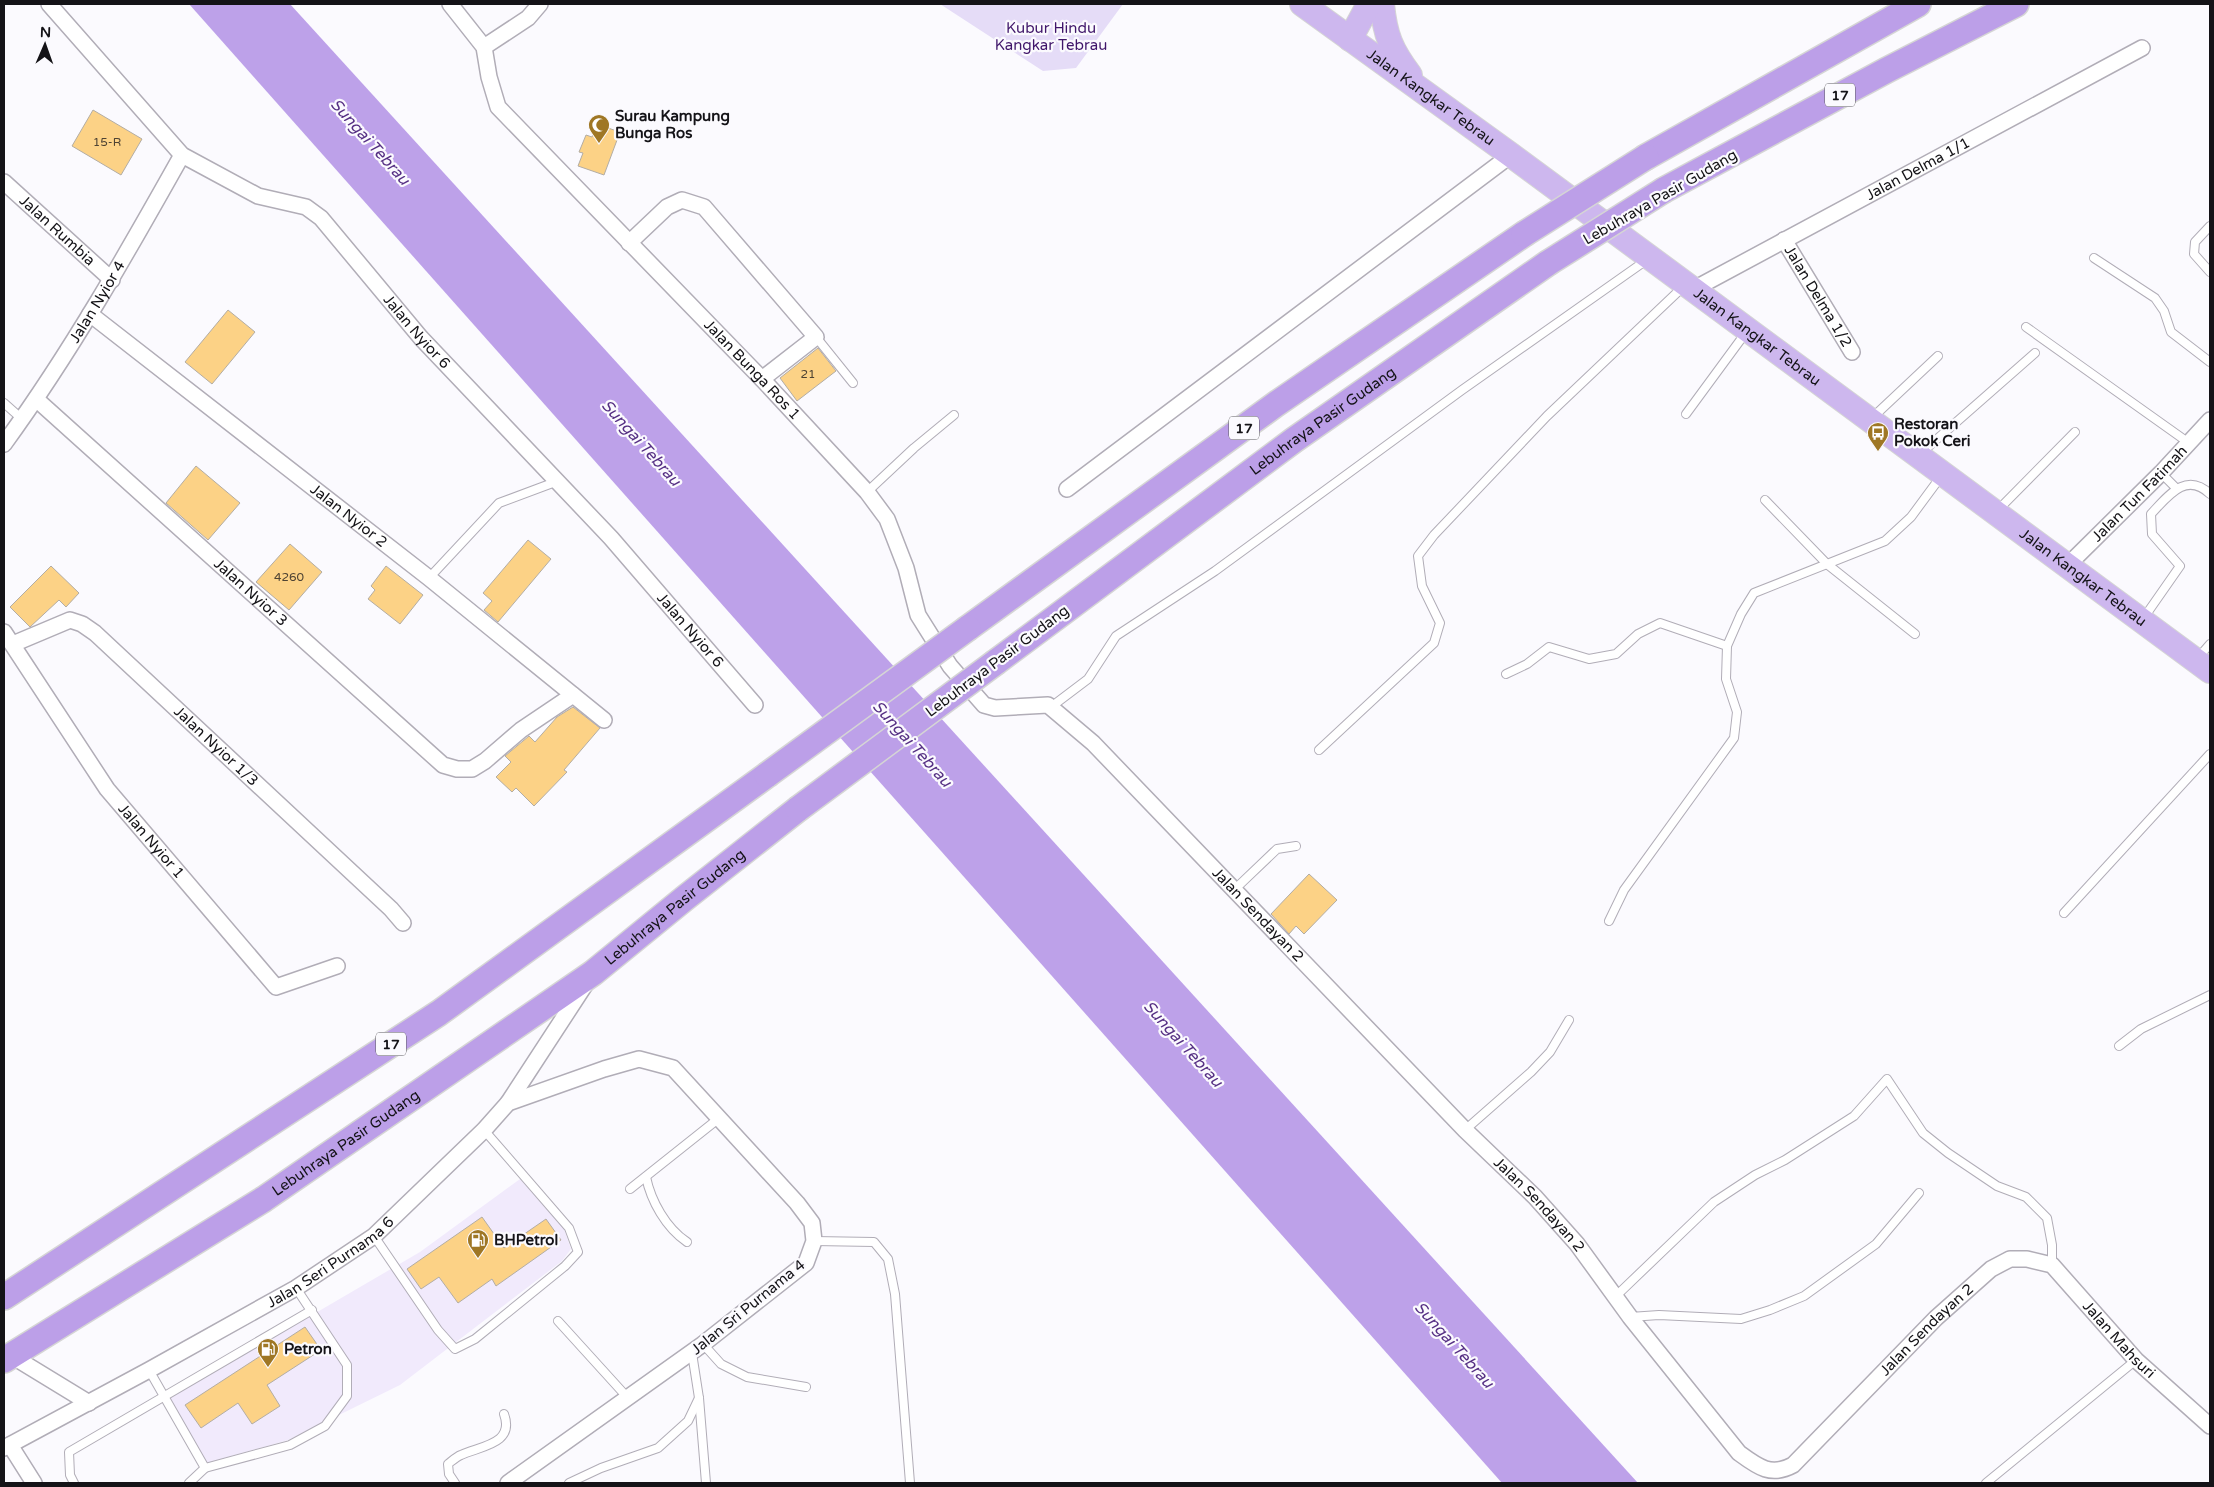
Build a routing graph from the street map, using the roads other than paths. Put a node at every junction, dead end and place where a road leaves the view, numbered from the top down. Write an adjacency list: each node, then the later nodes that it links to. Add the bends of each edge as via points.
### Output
1 (49, 4): 13 (street, Jalan Nyior 6)
2 (450, 4): 10 (street, Jalan Bunga Ros 1)
3 (540, 4): 10 (street, via 528,18)
4 (1369, 4): 9 (main road)
5 (1382, 4): 12 (main road, via 1388,42)
6 (1918, 4): 92 (highway, 17, bridge, via 1646,157 1524,234 1276,404 439,1013)
7 (2016, 4): 75 (highway, Lebuhraya Pasir Gudang / 17, bridge, via 1664,190 1548,263 1294,440 798,809)
8 (1313, 7): 9 (main road, Jalan Kangkar Tebrau)
9 (1350, 38): 12 (main road, Jalan Kangkar Tebrau)
10 (484, 47): 18 (street, Jalan Bunga Ros 1, via 498,106)
11 (2142, 48): 17 (street, Jalan Delma 1/1)
12 (1421, 90): 14 (main road, Jalan Kangkar Tebrau)
13 (182, 154): 22 (street, Jalan Nyior 4); 47 (street, Jalan Nyior 6, via 258,196 306,207 321,218 421,338)
14 (1511, 155): 19 (main road, Jalan Kangkar Tebrau); 49 (street)
15 (4, 182): 22 (street, Jalan Rumbia)
16 (2210, 226): 21 (lane, via 2195,242 2194,254)
17 (1784, 240): 23 (street, Jalan Delma 1/1); 28 (street, Jalan Delma 1/2)
18 (628, 242): 27 (street, via 668,207 682,200 704,207); 32 (street, Jalan Bunga Ros 1)
19 (1650, 257): 23 (main road, Jalan Kangkar Tebrau); 65 (lane, via 1215,571 1116,636 1088,678)
20 (2094, 258): 31 (lane, via 2155,298 2164,311 2171,332)
21 (2210, 272)
22 (112, 280): 24 (street, Jalan Nyior 4)
23 (1690, 287): 26 (main road, Jalan Kangkar Tebrau); 67 (lane, via 1547,416 1434,535 1418,556 1422,586 1440,623 1434,643)
24 (90, 314): 34 (street, Jalan Nyior 4); 56 (street, Jalan Nyior 2)
25 (2026, 326): 42 (lane)
26 (1748, 329): 37 (lane); 39 (main road, Jalan Kangkar Tebrau)
27 (816, 337): 32 (street); 33 (lane)
28 (1852, 352)
29 (2036, 353): 44 (lane)
30 (1938, 356): 39 (lane)
31 (2210, 362)
32 (762, 379): 50 (street, Jalan Bunga Ros 1)
33 (853, 383)
34 (36, 399): 38 (street, Jalan Nyior 4); 63 (street, Jalan Nyior 3, via 443,765 472,769)
35 (4, 404): 38 (lane)
36 (954, 414): 50 (lane)
37 (1686, 414)
38 (22, 419): 43 (street, Jalan Nyior 4)
39 (1870, 420): 44 (main road, Jalan Kangkar Tebrau)
40 (2210, 420): 42 (street, Jalan Tun Fatimah)
41 (2075, 432): 53 (lane)
42 (2189, 443): 45 (street, Jalan Tun Fatimah)
43 (4, 444)
44 (1918, 455): 46 (main road, Jalan Kangkar Tebrau)
45 (2161, 473): 48 (lane); 55 (street, Jalan Tun Fatimah)
46 (1943, 474): 53 (main road, Jalan Kangkar Tebrau); 54 (lane, via 1911,517 1886,541)
47 (558, 481): 56 (lane, via 499,503); 64 (street, Jalan Nyior 6, via 612,538)
48 (2176, 488): 51 (lane, via 2187,484 2198,486); 57 (lane, via 2151,514 2150,523 2152,534 2180,566)
49 (1067, 489)
50 (867, 492): 65 (street, Jalan Bunga Ros 1, via 887,519 906,568 918,616 950,666 984,705 995,708)
51 (2210, 494)
52 (1764, 500): 54 (lane)
53 (1996, 512): 55 (main road, Jalan Kangkar Tebrau)
54 (1826, 564): 58 (lane); 60 (lane, via 1754,593)
55 (2068, 566): 57 (main road, Jalan Kangkar Tebrau)
56 (429, 578): 63 (street, Jalan Nyior 2)
57 (2142, 620): 61 (main road, Jalan Kangkar Tebrau)
58 (1915, 634)
59 (8, 638): 73 (street, Jalan Nyior 1/3, via 70,620 95,633 392,910); 74 (street, Jalan Nyior 1, via 107,789 276,987)
60 (1727, 646): 62 (lane, via 1660,623 1638,634 1616,654 1589,659 1550,647); 72 (lane, via 1726,679 1737,712 1734,738 1624,890)
61 (2205, 658)
62 (1506, 674)
63 (573, 694): 66 (street, Jalan Nyior 2)
64 (754, 705)
65 (1051, 707): 70 (street, Jalan Sendayan 2, via 1093,743)
66 (604, 720)
67 (1319, 750)
68 (2210, 754): 71 (lane)
69 (1296, 846): 70 (lane, via 1277,849)
70 (1234, 890): 82 (street, Jalan Sendayan 2)
71 (2064, 913)
72 (1609, 921)
73 (402, 923)
74 (337, 966)
75 (593, 973): 79 (street); 97 (highway, Lebuhraya Pasir Gudang / 17, via 264,1199)
76 (2210, 995): 78 (lane, via 2141,1029)
77 (1569, 1020): 82 (lane, via 1550,1052)
78 (2119, 1046)
79 (508, 1103): 80 (street, Jalan Seri Purnama 6, via 639,1059 672,1068); 81 (street, Jalan Seri Purnama 6)
80 (718, 1119): 83 (lane); 87 (street, via 797,1203 812,1223)
81 (484, 1130): 86 (street, Jalan Seri Purnama 6); 86 (lane, via 569,1228 578,1252 565,1266 475,1339 455,1348 438,1330)
82 (1465, 1130): 91 (street, Jalan Sendayan 2, via 1535,1197 1577,1244)
83 (646, 1177): 84 (lane); 88 (lane, via 649,1194 672,1229)
84 (630, 1189)
85 (1919, 1193): 94 (lane, via 1876,1244 1804,1296 1741,1319)
86 (374, 1236): 90 (street, Jalan Seri Purnama 6)
87 (814, 1241): 96 (street, Jalan Sri Purnama 4, via 806,1263); 116 (lane, via 874,1242 888,1259 895,1294)
88 (687, 1242)
89 (2052, 1265): 91 (lane, via 2047,1218 2026,1197 1997,1186 1923,1133 1888,1078 1854,1116 1714,1202); 94 (street, Jalan Sendayan 2, via 2010,1259 1991,1269 1936,1318 1793,1465 1781,1471 1767,1470 1739,1453); 98 (street, Jalan Mahsuri)
90 (296, 1288): 93 (lane); 99 (street, Jalan Seri Purnama 6)
91 (1616, 1296): 94 (street, Jalan Sendayan 2)
92 (4, 1297)
93 (312, 1310): 101 (lane); 108 (lane, via 347,1365 347,1396 325,1426 290,1445)
94 (1630, 1316)
95 (558, 1321): 102 (lane)
96 (697, 1349): 100 (lane, via 747,1377); 102 (street, Jalan Sri Purnama 4); 103 (lane)
97 (8, 1358): 104 (street)
98 (2136, 1360): 106 (street, Jalan Mahsuri); 117 (lane)
99 (148, 1370): 101 (lane); 104 (street, Jalan Seri Purnama 6)
100 (806, 1387)
101 (165, 1397): 108 (lane); 110 (lane, via 69,1452 70,1475)
102 (627, 1397): 113 (street, Jalan Sri Purnama 4)
103 (699, 1398): 114 (lane, via 688,1421 658,1448); 115 (lane)
104 (89, 1403): 107 (street, Jalan Seri Purnama 6)
105 (504, 1414): 112 (lane, via 508,1423 505,1434 486,1447 459,1456 448,1464 449,1474)
106 (2210, 1426)
107 (7, 1446): 109 (street)
108 (205, 1468): 111 (lane)
109 (34, 1483)
110 (74, 1483)
111 (189, 1483)
112 (456, 1483)
113 (508, 1483)
114 (569, 1483)
115 (706, 1483)
116 (910, 1483)
117 (1986, 1483)

